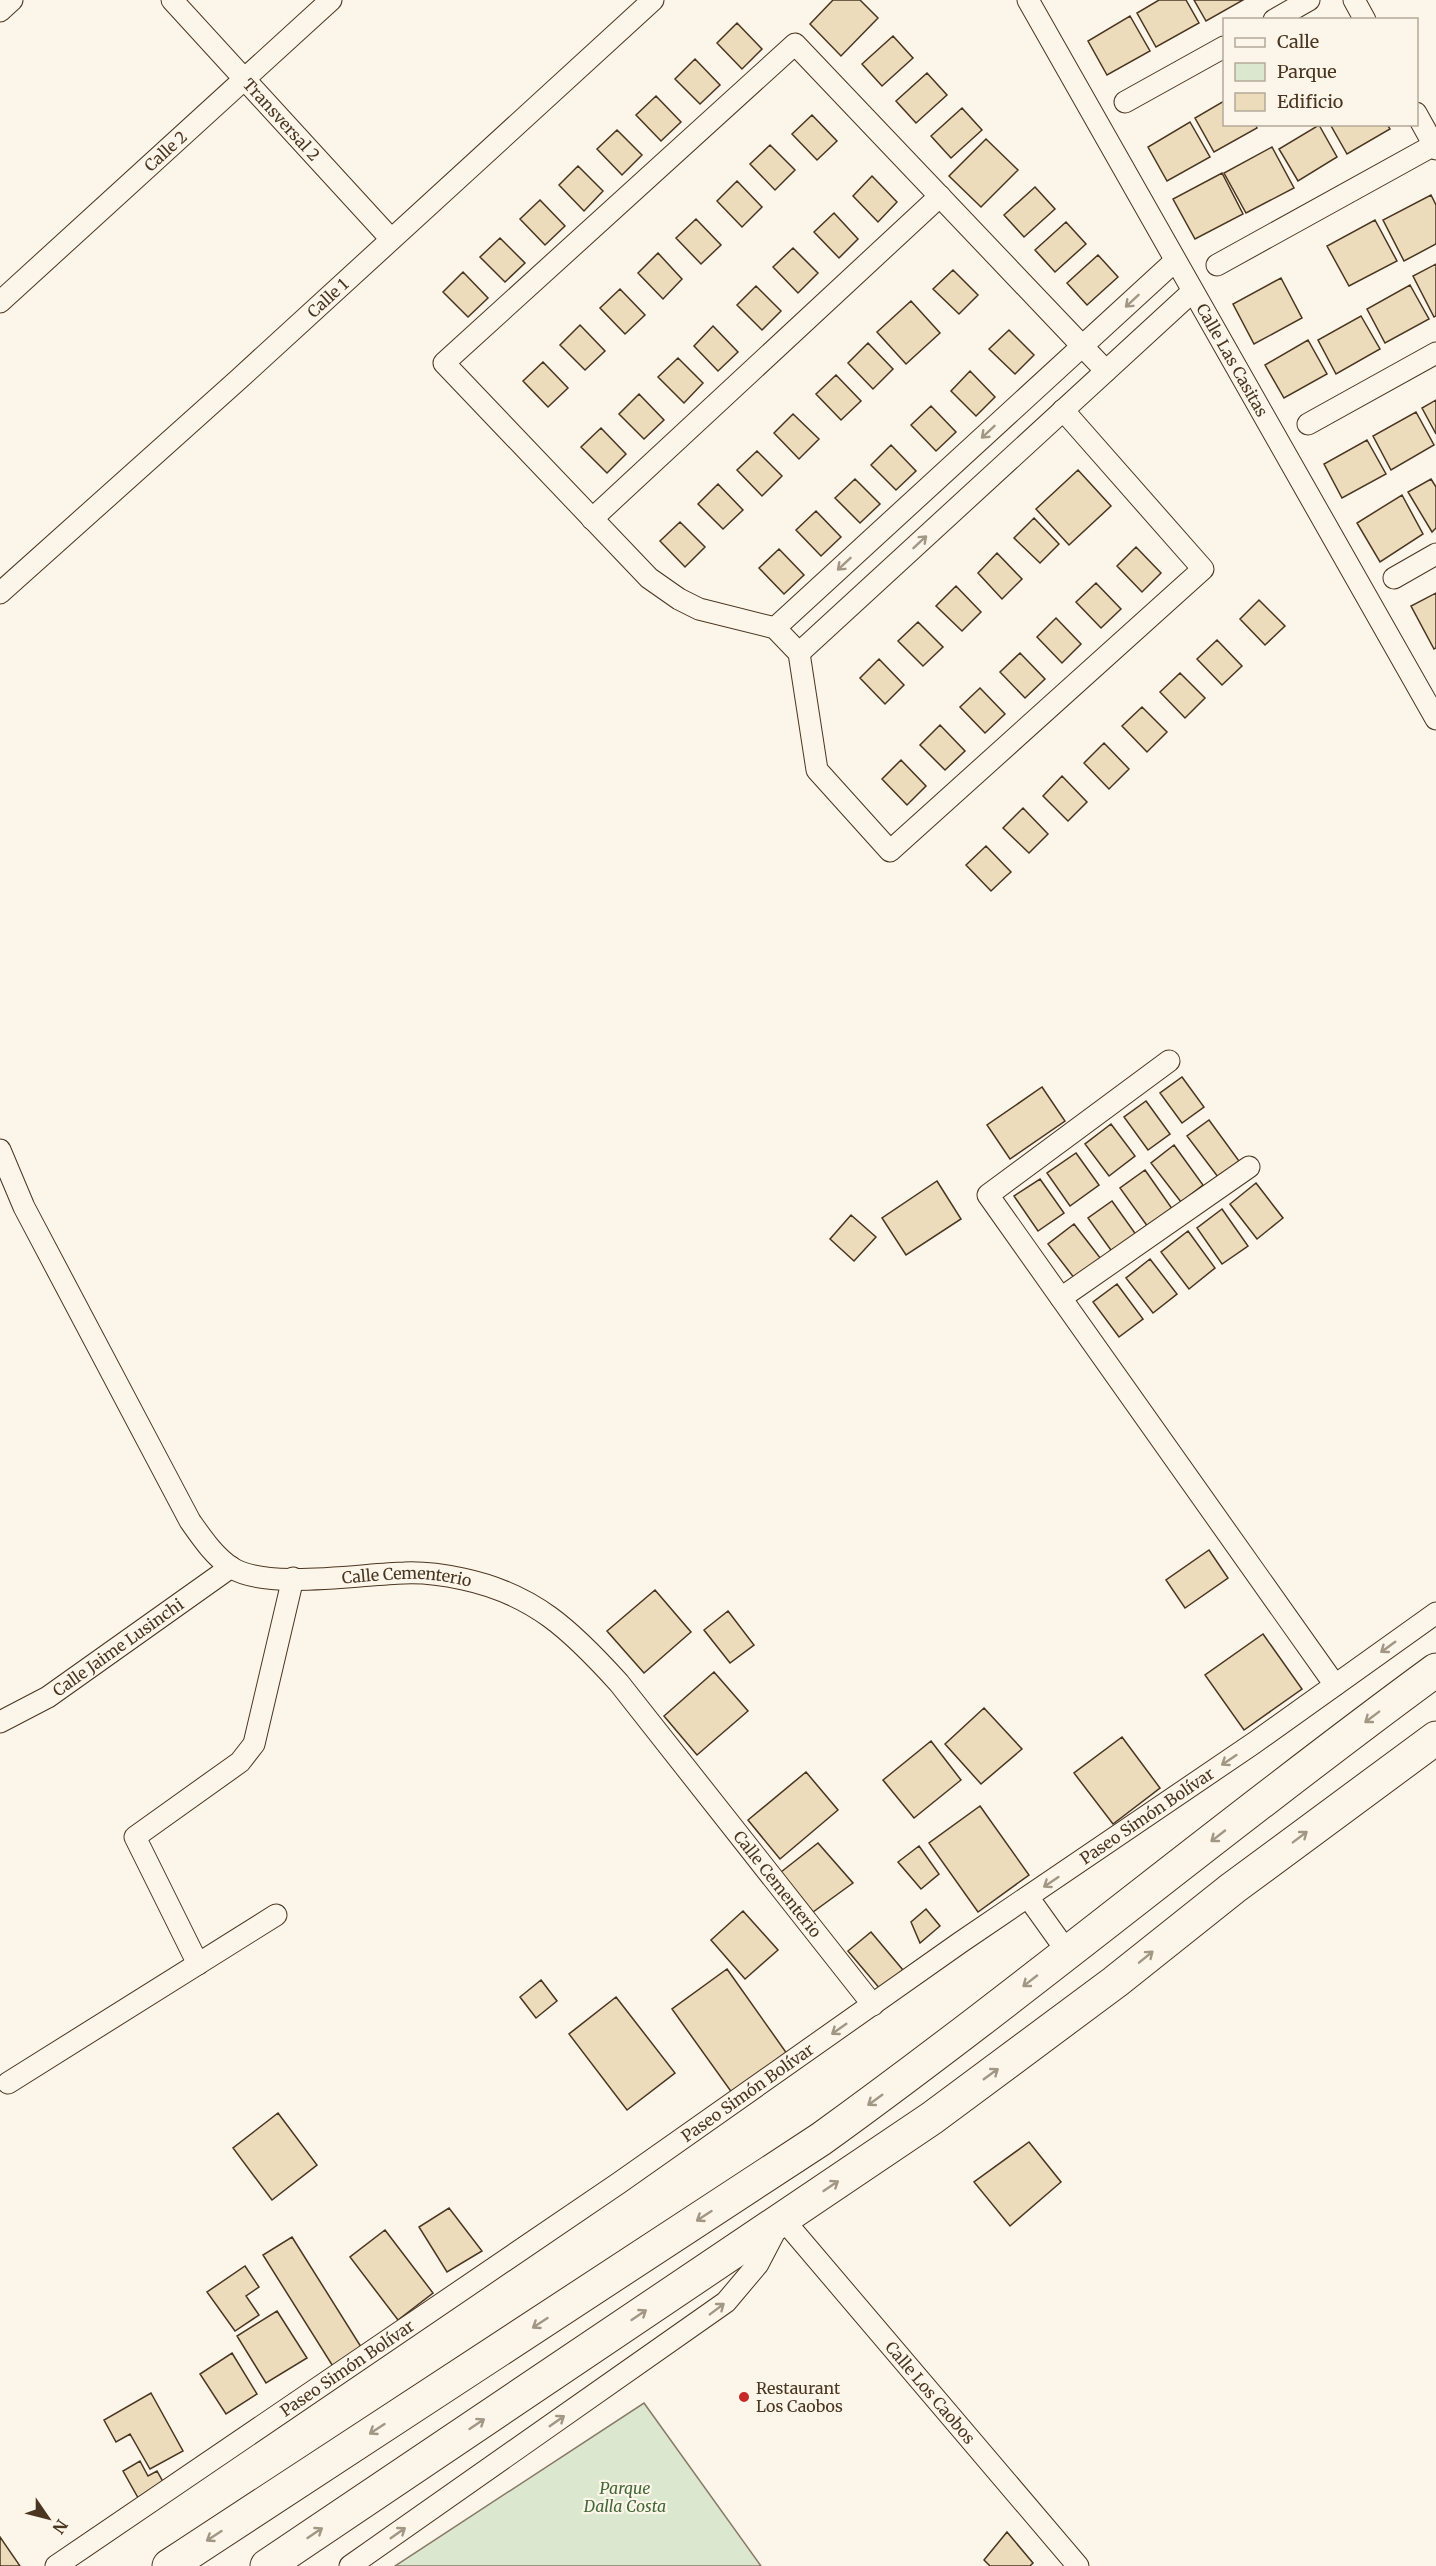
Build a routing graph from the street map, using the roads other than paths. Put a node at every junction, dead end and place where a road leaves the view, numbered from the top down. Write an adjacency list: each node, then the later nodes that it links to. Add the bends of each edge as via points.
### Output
1 (12, 0): 8 (street)
2 (172, 0): 12 (street, Transversal 2)
3 (331, 0): 12 (street, Calle 2)
4 (652, 0): 17 (street, Calle 1)
5 (1028, 0): 18 (street, Calle Las Casitas)
6 (1309, 0): 9 (street)
7 (1354, 0): 10 (street)
8 (0, 11)
9 (1278, 18)
10 (1364, 18)
11 (1223, 48): 13 (street)
12 (244, 79): 17 (street, Transversal 2); 21 (street, Calle 2)
13 (1125, 102)
14 (1418, 117): 15 (street)
15 (1435, 147): 19 (street)
16 (940, 196): 22 (street); 27 (street); 27 (street, via 795,44 444,363)
17 (391, 240): 30 (street, Calle 1)
18 (1174, 261): 20 (street, Calle Las Casitas); 22 (street, one-way to 22)
19 (1217, 265)
20 (1192, 292): 24 (street); 33 (street, Calle Las Casitas)
21 (0, 302)
22 (1082, 345): 24 (street); 31 (street, one-way to 31)
23 (1436, 353): 26 (street)
24 (1106, 371): 25 (street)
25 (1064, 410): 32 (street, one-way to 25); 32 (street, via 1203,568 890,851 817,770)
26 (1308, 424)
27 (592, 519): 31 (street, via 649,578 679,599 699,609)
28 (1436, 554): 29 (street)
29 (1394, 578)
30 (0, 593)
31 (775, 628): 32 (street)
32 (799, 653)
33 (1436, 719)
34 (1169, 1061): 37 (street, via 988,1196)
35 (0, 1150): 38 (street, Calle Cementerio, via 24,1207 190,1521 207,1545)
36 (1249, 1167): 37 (street)
37 (1060, 1298): 42 (street)
38 (231, 1567): 39 (street, Calle Cementerio, via 251,1576); 43 (street, Calle Jaime Lusinchi, via 48,1697)
39 (293, 1578): 48 (street, via 254,1744 240,1762 135,1837); 49 (street, Calle Cementerio, via 407,1573 464,1579 522,1600 560,1623 619,1683)
40 (1436, 1613): 42 (street, Paseo Simón Bolívar, one-way to 42)
41 (1436, 1670): 47 (main road, one-way to 47)
42 (1335, 1685): 45 (street, Paseo Simón Bolívar, one-way to 45)
43 (0, 1722)
44 (1436, 1738): 52 (main road, one-way to 44, via 958,2099)
45 (1028, 1897): 47 (street); 49 (street, Paseo Simón Bolívar)
46 (276, 1915): 48 (street)
47 (1068, 1953): 51 (main road, one-way to 51, via 899,2082)
48 (198, 1964): 50 (street)
49 (873, 2005): 53 (street, Paseo Simón Bolívar, one-way to 53)
50 (8, 2083)
51 (753, 2185): 52 (main road); 54 (main road, one-way to 54)
52 (782, 2218): 55 (main road, one-way to 52); 56 (street, one-way to 52, via 726,2302 758,2264); 57 (street, Calle Los Caobos)
53 (56, 2566)
54 (168, 2566)
55 (267, 2566)
56 (350, 2566)
57 (1078, 2566)

